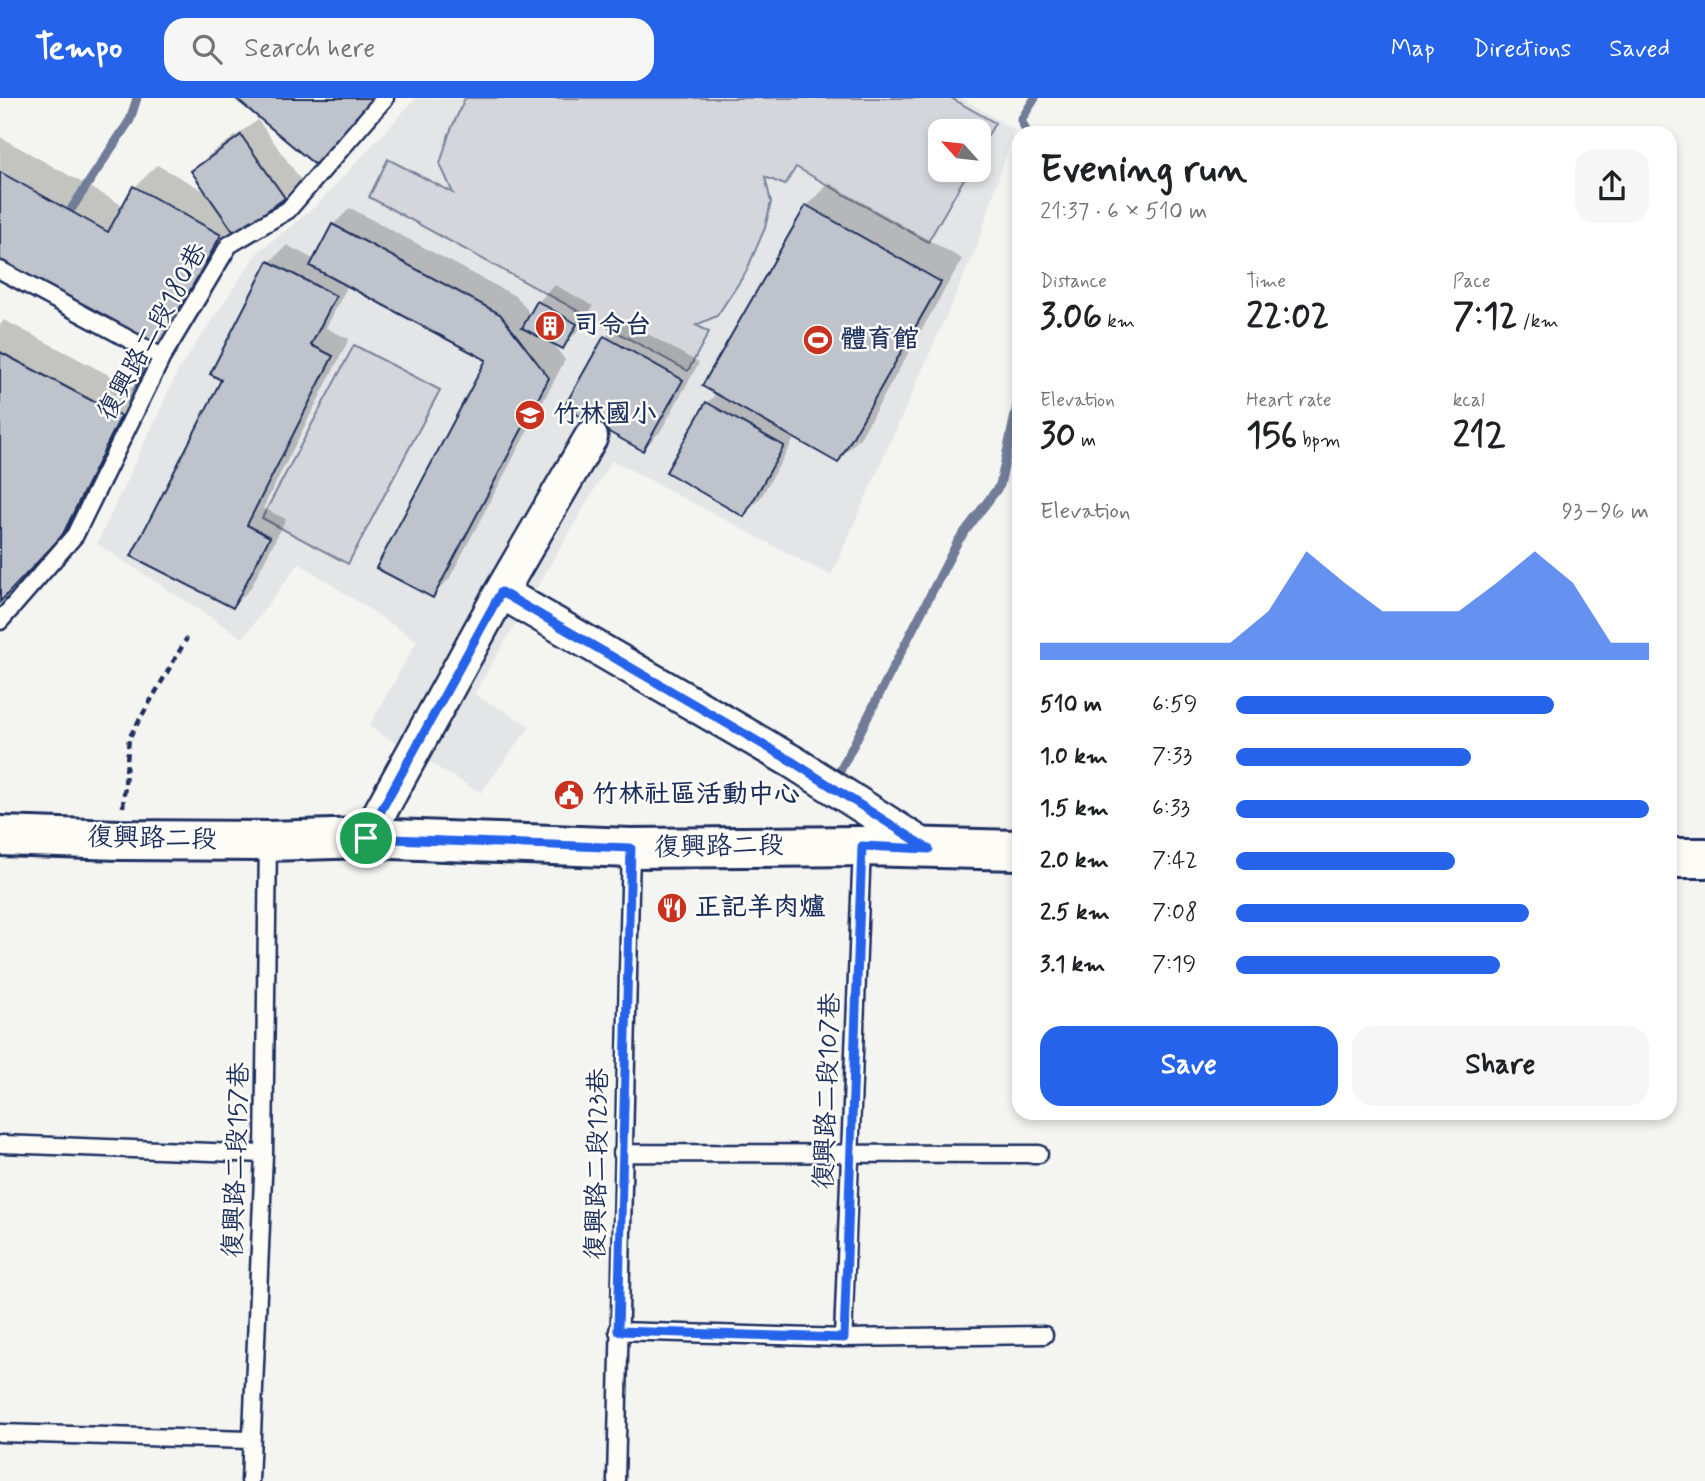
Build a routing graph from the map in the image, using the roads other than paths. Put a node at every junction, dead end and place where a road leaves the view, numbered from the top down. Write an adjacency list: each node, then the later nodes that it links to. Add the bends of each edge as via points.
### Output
1 (385, 98): 3 (lane, 復興路二段180巷, via 288,210 229,246)
2 (0, 270): 3 (lane)
3 (162, 356): 6 (lane, 復興路二段180巷, via 75,535)
4 (591, 437): 5 (street)
5 (501, 592): 8 (street); 12 (street, via 793,762)
6 (0, 621)
7 (0, 836): 9 (main road, 復興路二段)
8 (366, 838): 9 (main road, 復興路二段); 11 (main road, 復興路二段)
9 (268, 841): 19 (lane, 復興路二段157巷)
10 (862, 846): 11 (main road, 復興路二段); 12 (main road, 復興路二段); 17 (lane, 復興路二段107巷)
11 (631, 848): 18 (lane, 復興路二段123巷)
12 (929, 849): 13 (main road, 復興路二段)
13 (1012, 850)
14 (1677, 858): 15 (main road)
15 (1705, 858)
16 (2, 1144): 19 (lane)
17 (851, 1152): 18 (lane); 20 (lane); 23 (lane, 復興路二段107巷)
18 (622, 1153): 21 (lane, 復興路二段123巷)
19 (264, 1154): 25 (lane, 復興路二段157巷)
20 (1039, 1154)
21 (618, 1331): 23 (lane); 27 (lane, 復興路二段123巷)
22 (1044, 1335): 23 (lane)
23 (844, 1338)
24 (0, 1433): 25 (lane)
25 (250, 1440): 26 (lane, 復興路二段157巷)
26 (250, 1481)
27 (615, 1481)

